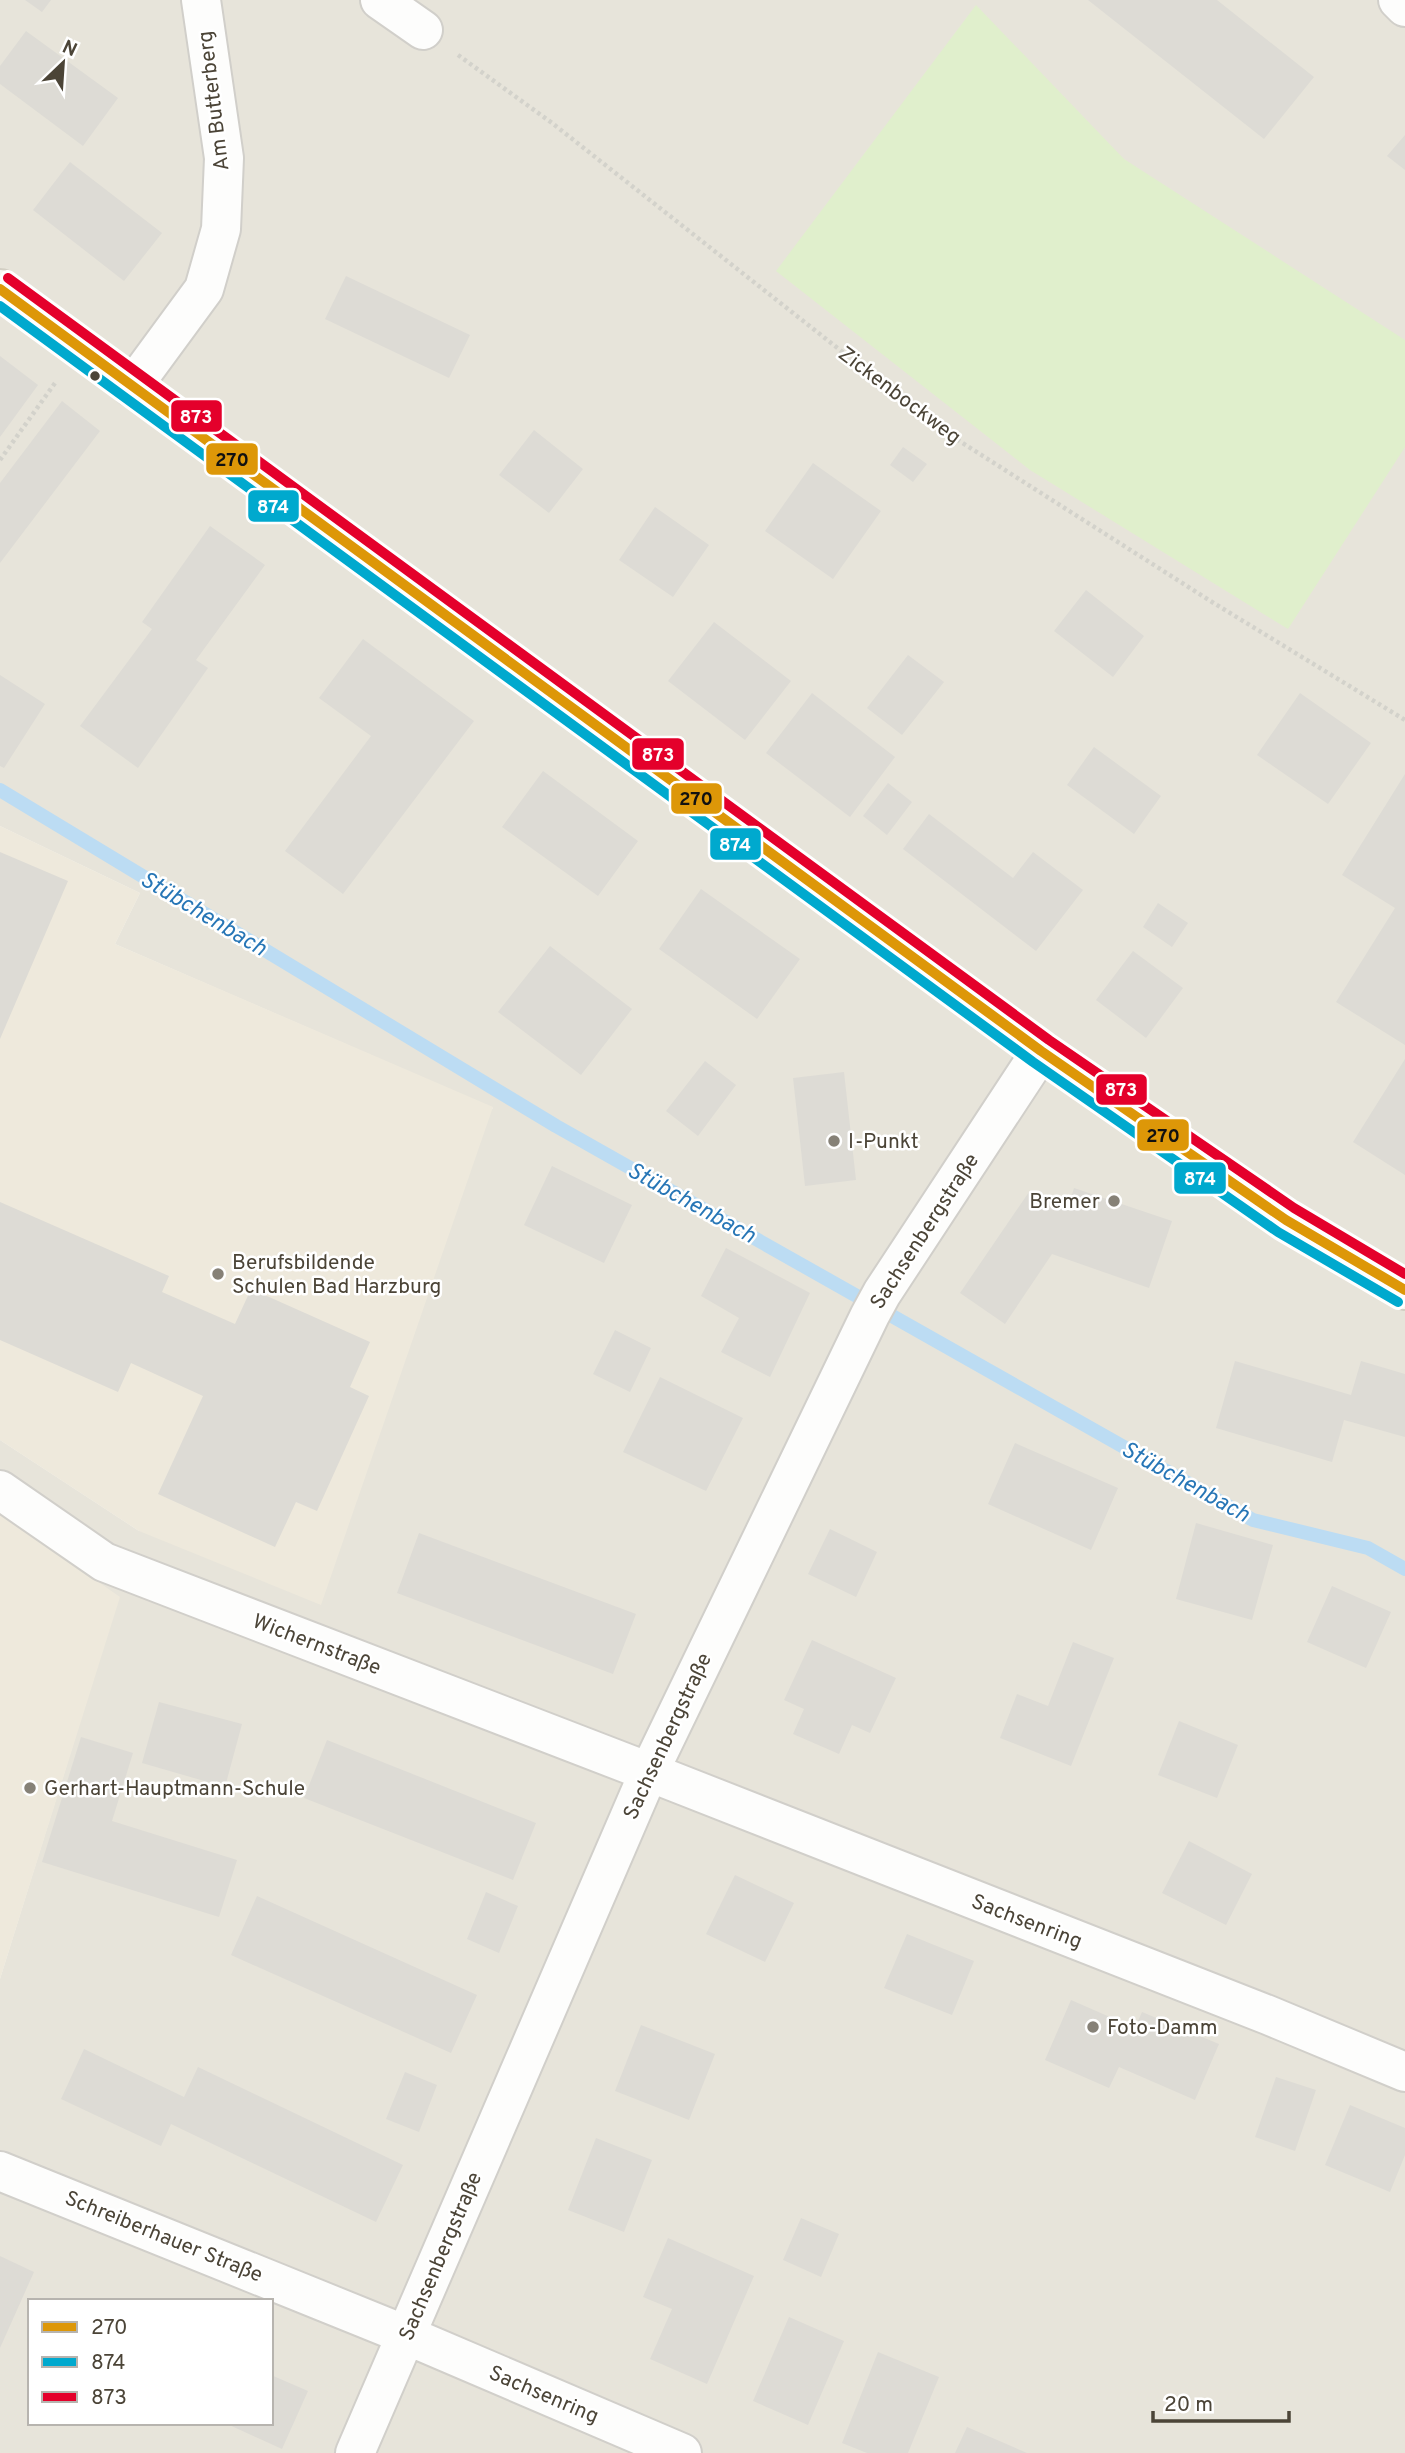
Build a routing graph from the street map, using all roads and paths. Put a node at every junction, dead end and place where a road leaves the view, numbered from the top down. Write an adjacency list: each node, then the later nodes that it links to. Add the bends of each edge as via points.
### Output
1 (201, 0): 8 (street, Am Butterberg, via 224,158 221,229 204,289)
2 (380, 0): 5 (street)
3 (1398, 0): 4 (street)
4 (1405, 7)
5 (423, 30): 10 (path, Zickenbockweg, via 552,123 939,428)
6 (0, 289): 7 (main road)
7 (80, 348): 8 (main road); 9 (path)
8 (132, 387): 11 (main road)
9 (0, 460)
10 (1405, 720)
11 (1041, 1051): 12 (main road, via 1286,1220); 14 (street, Sachsenbergstraße, via 876,1304)
12 (1405, 1290)
13 (0, 1490): 14 (street, Wichernstraße, via 104,1562)
14 (649, 1772): 15 (street, Sachsenring); 17 (street, Sachsenbergstraße)
15 (1405, 2072)
16 (0, 2171): 17 (street, Schreiberhauer Straße)
17 (406, 2335): 18 (street, Sachsenbergstraße); 19 (street, Sachsenring)
18 (355, 2453)
19 (682, 2453)

